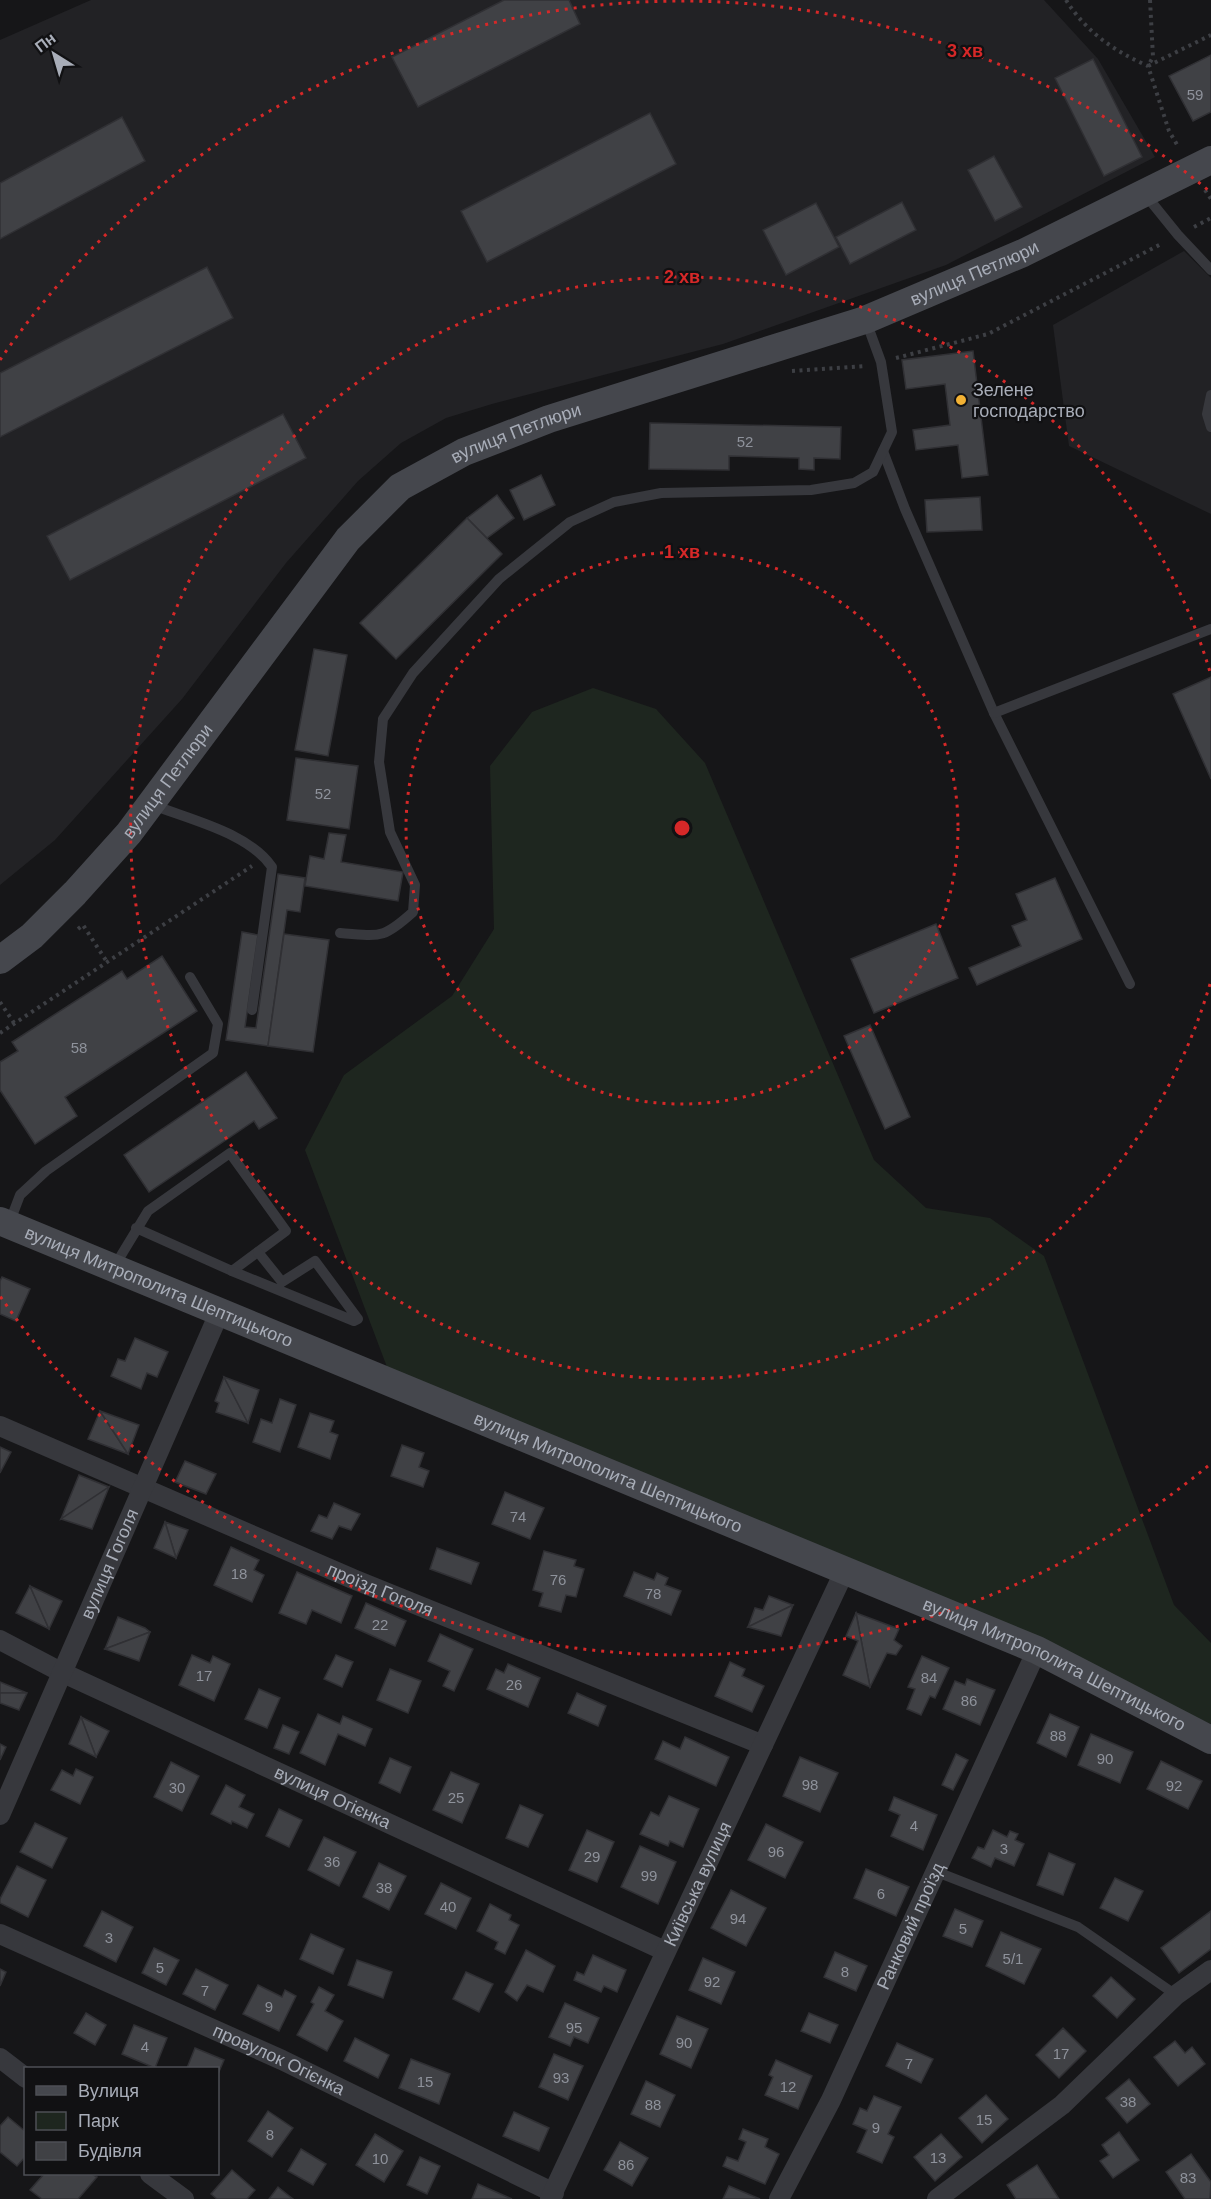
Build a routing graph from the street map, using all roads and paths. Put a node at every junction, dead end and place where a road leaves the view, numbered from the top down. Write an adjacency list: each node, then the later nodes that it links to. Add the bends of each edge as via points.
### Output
1 (1066, 0): 4 (path, via 1077,18 1098,38)
2 (1150, 0): 4 (path, via 1153,57)
3 (1211, 36): 4 (path)
4 (1148, 66): 5 (path, via 1168,131)
5 (1201, 164): 6 (main road, вулиця Петлюри); 7 (path)
6 (1144, 193): 9 (lane); 11 (main road, вулиця Петлюри, via 1023,253)
7 (1211, 199)
8 (1211, 218): 9 (path)
9 (1178, 235): 10 (lane); 12 (path, via 987,334)
10 (1211, 270)
11 (866, 320): 12 (lane); 19 (main road, вулиця Петлюри, via 549,419 464,452 400,487 348,539)
12 (881, 362): 13 (path, via 860,368); 16 (lane, via 892,432)
13 (788, 371)
14 (1211, 395): 15 (lane, via 1207,414)
15 (1211, 427)
16 (882, 451): 18 (lane); 22 (lane, via 873,472 854,483 811,490 661,493 614,502 570,522 499,579 413,674 383,719 379,762 386,808 390,832 416,885 413,912 379,936)
17 (1211, 629): 18 (lane)
18 (994, 713): 28 (lane)
19 (150, 804): 20 (lane, via 242,839); 23 (main road, вулиця Петлюри, via 106,858)
20 (265, 857): 26 (path); 30 (lane, via 272,867)
21 (74, 932): 26 (path, via 83,925)
22 (340, 933)
23 (32, 936): 24 (street); 25 (main road, вулиця Петлюри)
24 (0, 943)
25 (0, 960)
26 (107, 962): 31 (path)
27 (190, 977): 33 (lane, via 218,1024 213,1053 46,1171 20,1195)
28 (1130, 984)
29 (0, 1002): 31 (path)
30 (252, 1010)
31 (14, 1023): 32 (path)
32 (0, 1033)
33 (4, 1222): 36 (main road, вулиця Митрополита Шептицького)
34 (136, 1228): 35 (lane, via 148,1211 230,1153 286,1231); 36 (lane); 37 (lane)
35 (258, 1252): 37 (lane); 37 (lane, via 282,1282 315,1261 357,1319)
36 (114, 1267): 38 (main road, вулиця Митрополита Шептицького)
37 (232, 1271)
38 (220, 1311): 40 (street, вулиця Гоголя); 41 (main road, вулиця Митрополита Шептицького)
39 (0, 1426): 40 (street, проїзд Гоголя)
40 (143, 1488): 44 (street, вулиця Гоголя); 46 (street, проїзд Гоголя, via 353,1579)
41 (845, 1570): 43 (main road, вулиця Митрополита Шептицького); 46 (street, Київська вулиця)
42 (0, 1640): 44 (street, вулиця Огієнка)
43 (1037, 1650): 45 (main road, вулиця Митрополита Шептицького); 48 (street, Ранковий проїзд)
44 (61, 1672): 47 (street, вулиця Гоголя); 50 (street, вулиця Огієнка)
45 (1211, 1740)
46 (763, 1744): 50 (street, Київська вулиця)
47 (0, 1815)
48 (937, 1872): 52 (lane, via 1078,1927); 58 (street, Ранковий проїзд, via 831,2100)
49 (0, 1934): 56 (street, провулок Огієнка, via 282,2060)
50 (665, 1951): 56 (street, Київська вулиця)
51 (1211, 1970): 52 (street)
52 (1176, 1995): 59 (street, via 1062,2105)
53 (0, 2058): 54 (street)
54 (24, 2076)
55 (151, 2175): 57 (street)
56 (552, 2196)
57 (184, 2199)
58 (779, 2199)
59 (937, 2199)

